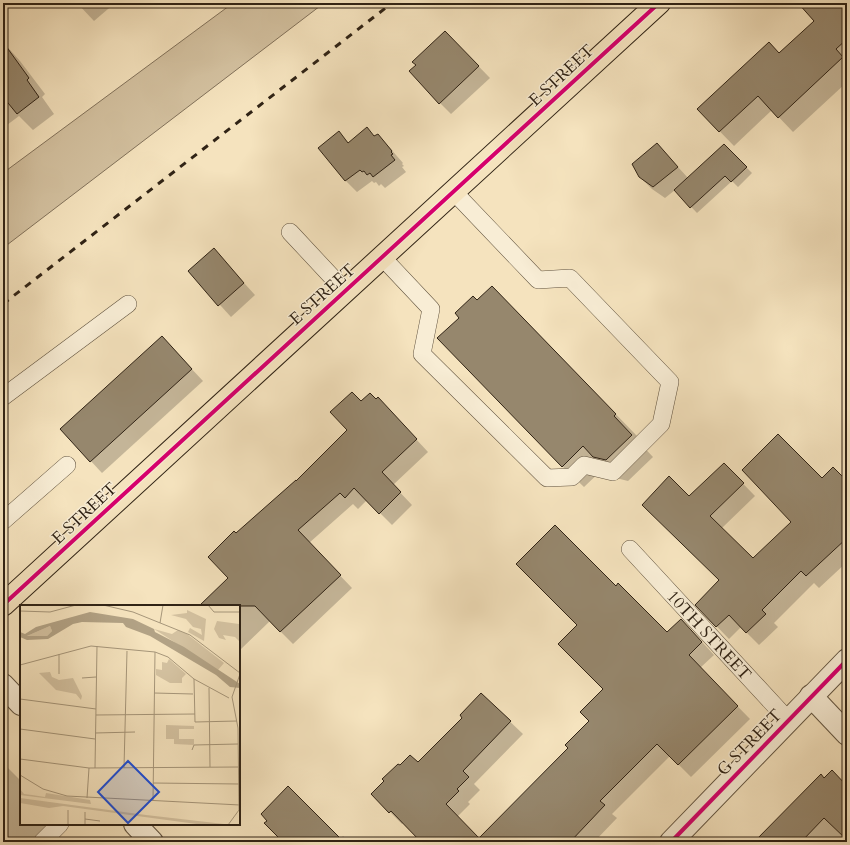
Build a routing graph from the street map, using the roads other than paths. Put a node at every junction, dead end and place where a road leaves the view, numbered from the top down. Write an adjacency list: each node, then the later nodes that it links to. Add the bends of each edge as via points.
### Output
1 (660, 3): 2 (main road, E STREET)
2 (454, 192): 4 (main road, E STREET); 4 (lane, via 538,280 570,278 670,382 661,424 613,472 584,466 572,477 547,478 422,354 431,309)
3 (290, 232): 5 (lane)
4 (382, 257): 5 (main road, E STREET)
5 (345, 291): 11 (main road, E STREET)
6 (128, 304): 7 (lane)
7 (3, 397)
8 (67, 465): 9 (lane)
9 (3, 521)
10 (630, 550): 16 (lane, 10TH STREET)
11 (3, 605)
12 (847, 660): 14 (street, G STREET)
13 (3, 685): 15 (street)
14 (812, 696): 16 (street, G STREET); 17 (street)
15 (20, 703)
16 (788, 720): 22 (street, G STREET)
17 (847, 734)
18 (59, 825): 20 (lane)
19 (136, 825): 21 (street)
20 (42, 842)
21 (152, 842)
22 (671, 842)

